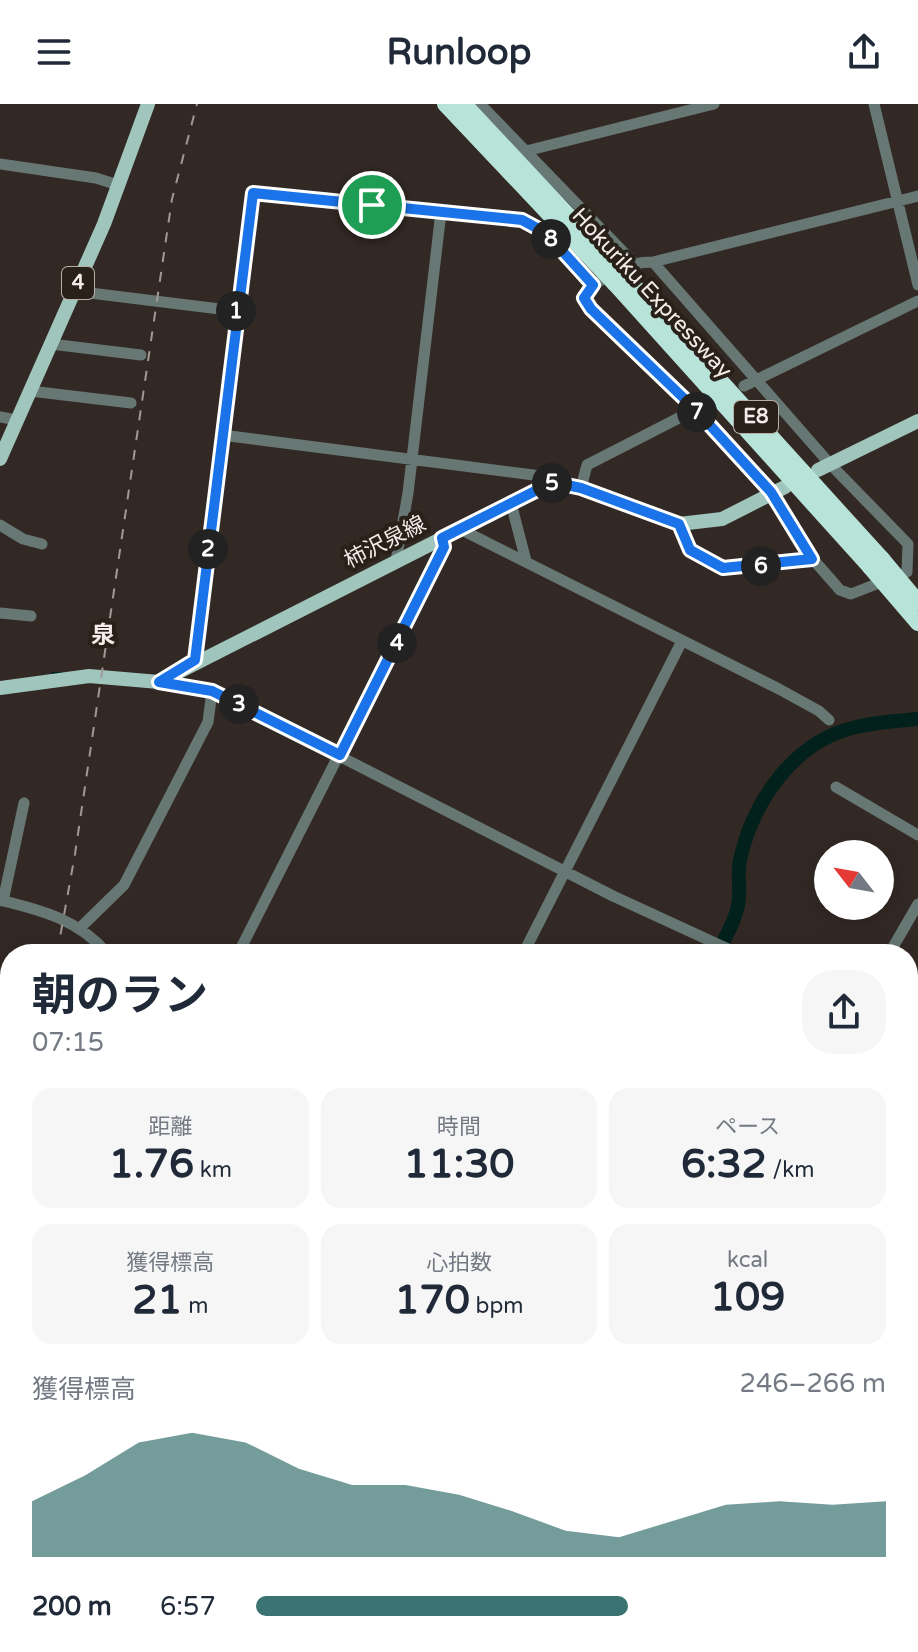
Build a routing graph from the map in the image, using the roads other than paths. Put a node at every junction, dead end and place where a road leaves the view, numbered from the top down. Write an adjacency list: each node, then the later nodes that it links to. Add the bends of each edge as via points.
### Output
1 (148, 104): 9 (main road, 4)
2 (445, 104): 14 (highway, Hokuriku Expressway / E8, bridge)
3 (464, 104): 14 (highway, Hokuriku Expressway / E8, bridge)
4 (480, 104): 7 (street)
5 (714, 104): 7 (street)
6 (874, 104): 11 (street)
7 (526, 151): 14 (street)
8 (0, 164): 9 (street)
9 (118, 185): 17 (main road, 4)
10 (918, 196): 11 (street)
11 (897, 201): 13 (street); 16 (street)
12 (441, 212): 15 (street, via 522,220 546,233); 19 (street, via 253,193); 32 (street)
13 (653, 262): 14 (street); 22 (street)
14 (625, 275): 15 (street); 48 (highway, Hokuriku Expressway / E8)
15 (593, 285): 27 (street, via 584,298 591,309)
16 (918, 285)
17 (74, 291): 19 (street); 20 (main road, 4)
18 (918, 301): 22 (street)
19 (236, 311): 31 (street)
20 (51, 344): 21 (street); 24 (main road, 4)
21 (141, 355)
22 (758, 378): 23 (street); 34 (street)
23 (744, 386)
24 (30, 391): 25 (street); 29 (main road, 4)
25 (131, 403)
26 (708, 403): 27 (street)
27 (696, 410): 36 (street, via 587,465); 37 (street)
28 (0, 417): 29 (street)
29 (17, 420): 33 (main road, 4)
30 (918, 421): 34 (main road)
31 (222, 435): 32 (street); 54 (street)
32 (412, 457): 35 (street, via 557,478); 46 (street)
33 (0, 459)
34 (824, 467): 44 (street)
35 (561, 485): 36 (main road, 柿沢泉線); 38 (main road, 柿沢泉線, via 553,482)
36 (581, 488): 39 (main road, 柿沢泉線)
37 (778, 490): 39 (main road, 柿沢泉線, via 722,519); 45 (street)
38 (511, 503): 41 (main road, 柿沢泉線); 47 (street)
39 (679, 524): 45 (street, via 690,550 723,568)
40 (0, 525): 43 (street)
41 (460, 529): 42 (main road, 柿沢泉線); 47 (street)
42 (442, 538): 46 (main road, 柿沢泉線); 59 (street, via 444,547)
43 (42, 544)
44 (913, 544): 45 (street, via 907,572 851,594 840,590)
45 (812, 559)
46 (396, 561): 54 (main road, 柿沢泉線)
47 (526, 561): 53 (street)
48 (876, 563): 49 (highway, Hokuriku Expressway / E8, bridge); 52 (highway, Hokuriku Expressway / E8, bridge)
49 (918, 602)
50 (0, 613): 51 (street)
51 (31, 616)
52 (918, 623)
53 (682, 641): 58 (street); 63 (street)
54 (195, 662): 55 (main road, 柿沢泉線)
55 (159, 682): 56 (main road, via 89,676); 57 (street)
56 (0, 688)
57 (212, 691): 59 (street); 66 (street, via 208,722 124,885)
58 (829, 720)
59 (340, 755): 63 (street); 68 (street)
60 (836, 787): 62 (street)
61 (24, 803): 64 (street)
62 (918, 835)
63 (566, 871): 69 (street); 70 (street)
64 (1, 900): 66 (street)
65 (918, 904): 71 (street)
66 (81, 927): 67 (street)
67 (98, 944)
68 (243, 944)
69 (528, 944)
70 (715, 944)
71 (895, 944)

